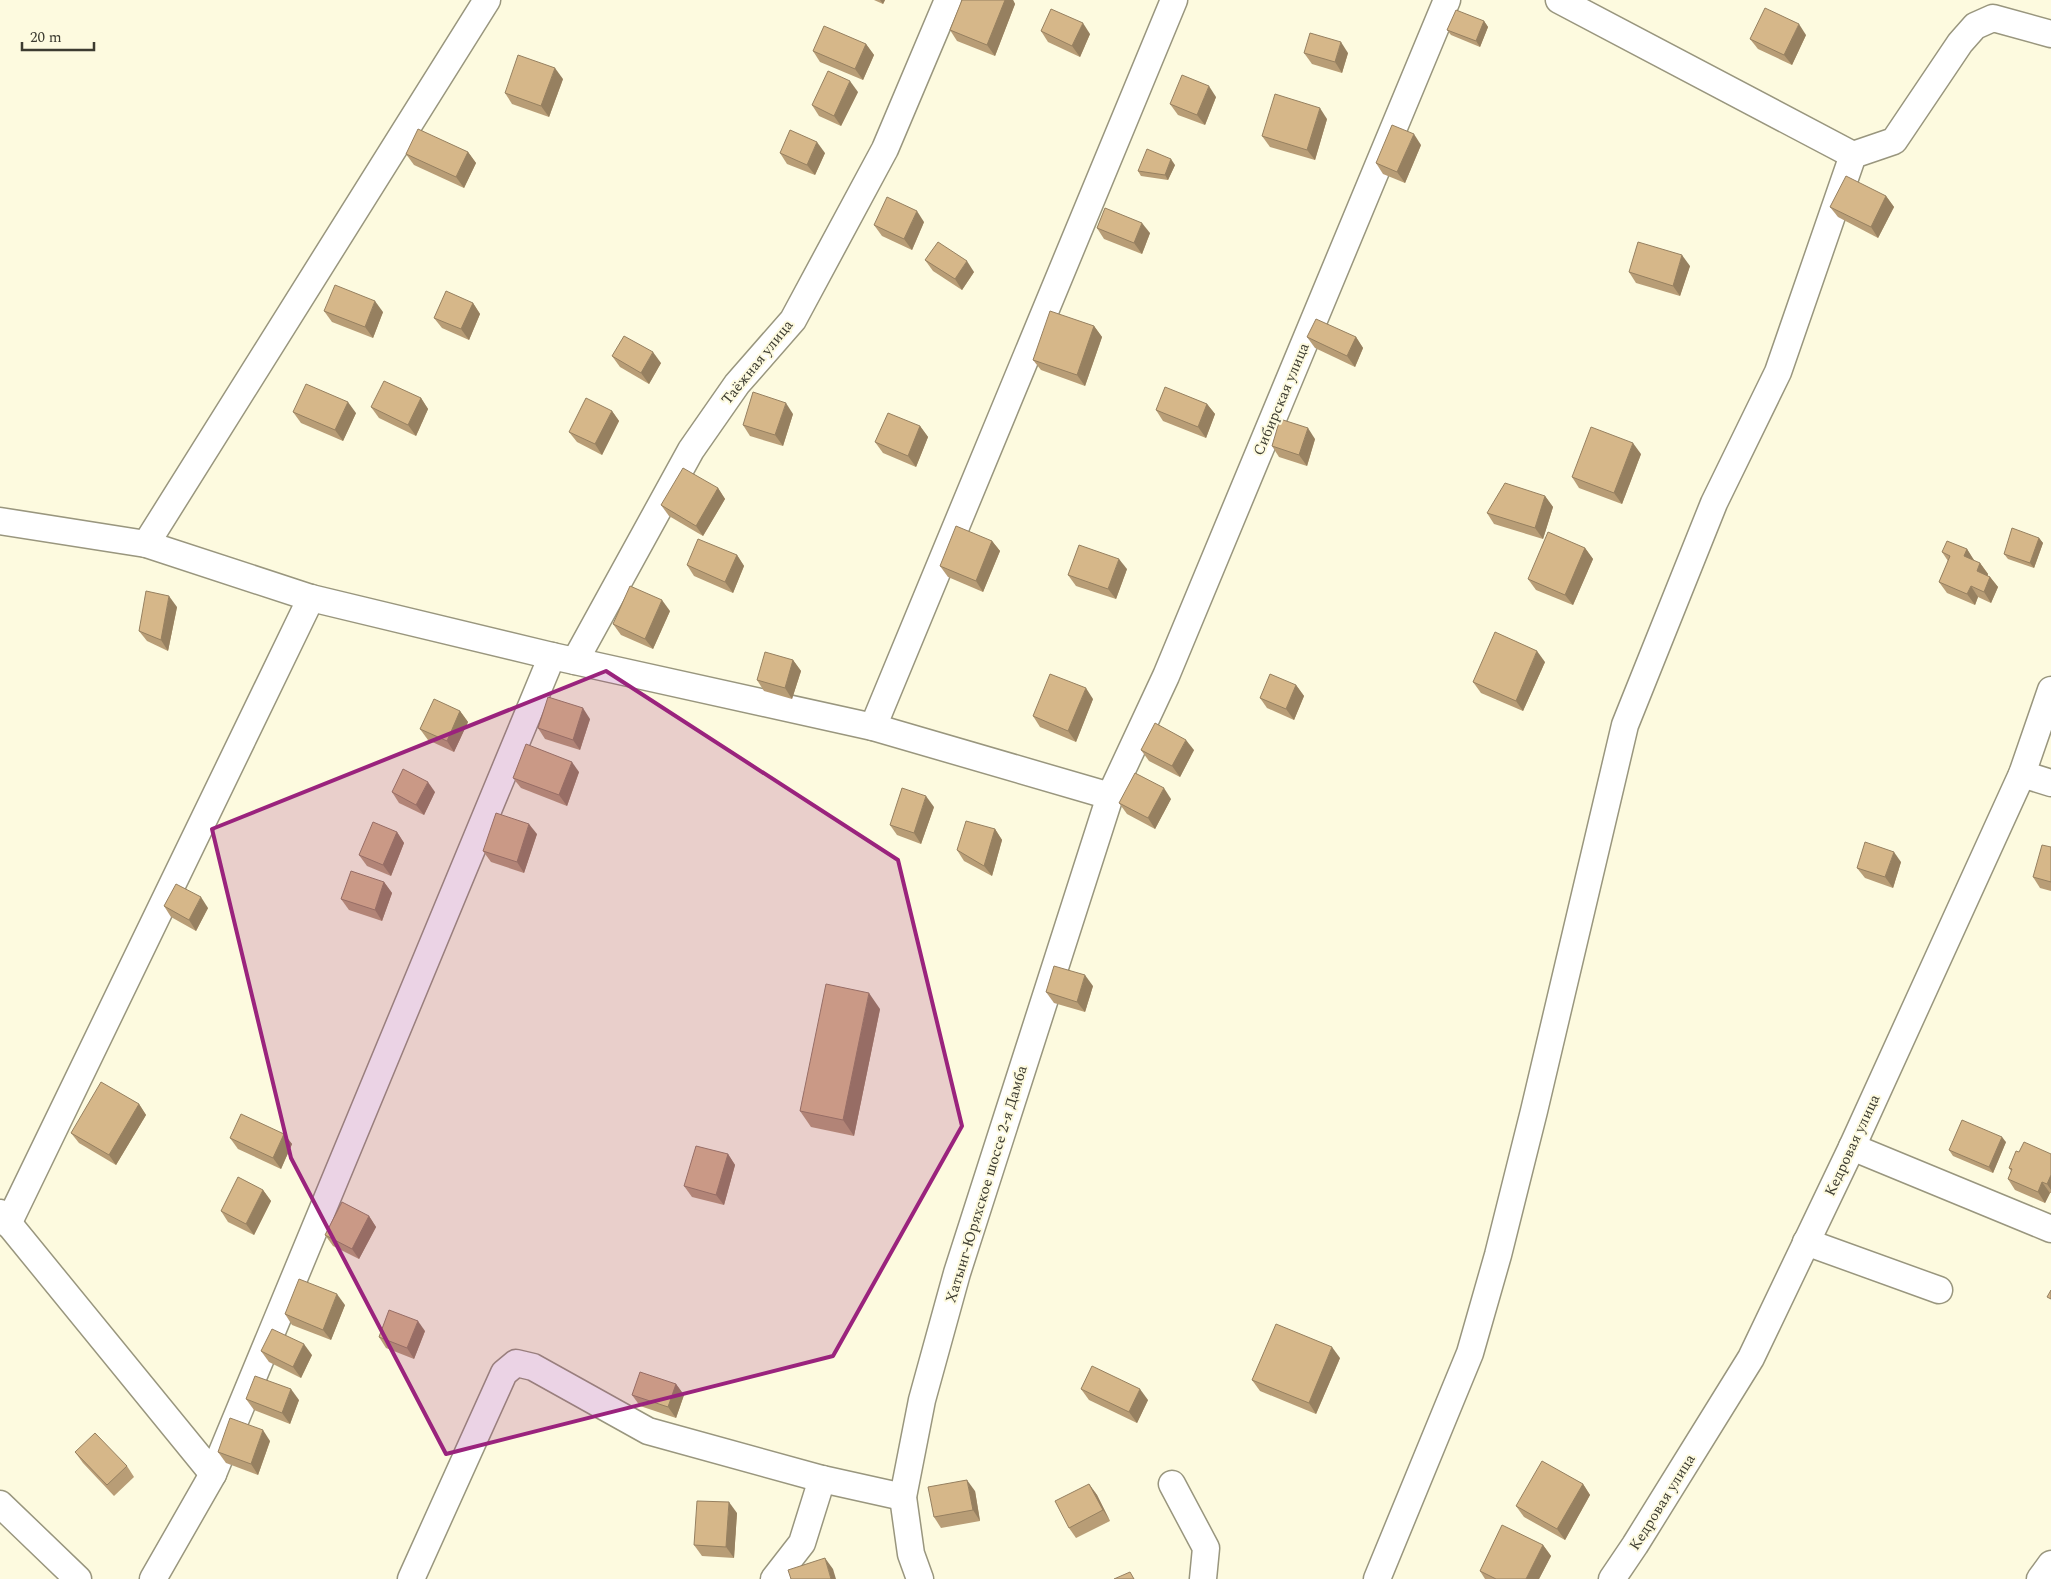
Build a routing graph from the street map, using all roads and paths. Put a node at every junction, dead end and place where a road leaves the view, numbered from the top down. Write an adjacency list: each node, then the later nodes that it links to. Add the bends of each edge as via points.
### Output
1 (487, 0): 9 (street)
2 (948, 0): 11 (street, Таёжная улица, via 885,149 792,320 737,384 691,450)
3 (1174, 0): 13 (street)
4 (1447, 0): 16 (street, Сибирская улица, via 1166,676)
5 (1559, 0): 7 (street)
6 (2051, 34): 7 (street, via 1993,18 1974,26 1894,141)
7 (1853, 155): 34 (street, via 1778,372 1714,503 1625,725 1498,1255 1472,1344)
8 (0, 522): 9 (street)
9 (146, 544): 10 (street)
10 (311, 598): 11 (street); 18 (street)
11 (564, 659): 13 (street); 22 (street, Таёжная улица)
12 (2051, 690): 14 (street, Кедровая улица)
13 (873, 728): 16 (street)
14 (2022, 774): 15 (street); 17 (street, Кедровая улица)
15 (2051, 783)
16 (1110, 796): 25 (street, Хатынг-Юряхское шоссе 2-я Дамба, via 956,1273 922,1400)
17 (1852, 1147): 19 (street); 20 (street, Кедровая улица)
18 (4, 1218): 22 (street)
19 (2051, 1229)
20 (1806, 1242): 21 (street); 35 (street, Кедровая улица, via 1751,1358)
21 (1939, 1290)
22 (213, 1474): 29 (street, Таёжная улица)
23 (822, 1479): 25 (street); 30 (street, via 648,1430 533,1367 516,1363 504,1373); 31 (street, via 802,1543)
24 (1172, 1484): 33 (street, via 1206,1548)
25 (903, 1497): 32 (street, Хатынг-Юряхское шоссе 2-я Дамба, via 911,1554)
26 (0, 1504): 28 (street)
27 (2051, 1564): 36 (street)
28 (78, 1579)
29 (153, 1579)
30 (411, 1579)
31 (774, 1579)
32 (920, 1579)
33 (1203, 1579)
34 (1377, 1579)
35 (1612, 1579)
36 (2040, 1579)

